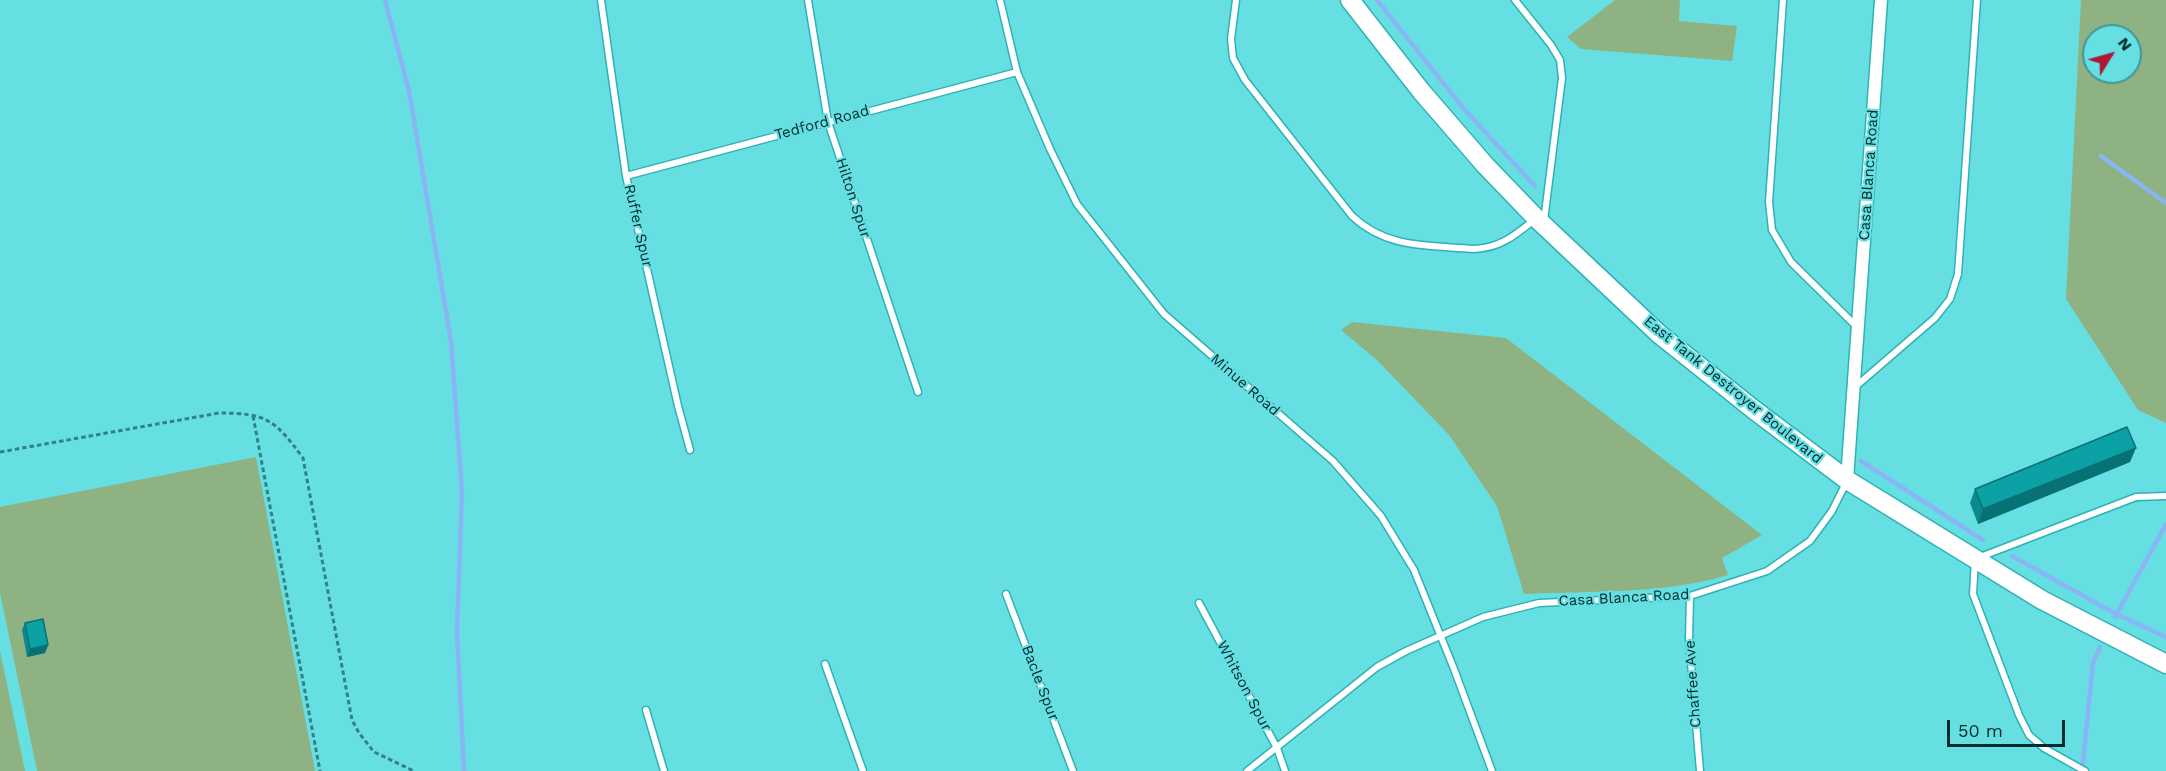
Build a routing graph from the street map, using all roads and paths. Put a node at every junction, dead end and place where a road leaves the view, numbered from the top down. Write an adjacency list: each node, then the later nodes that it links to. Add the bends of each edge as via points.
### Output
1 (601, 0): 12 (lane, Ruffer Spur)
2 (808, 0): 11 (lane, Hilton Spur)
3 (1000, 0): 10 (lane, Minue Road)
4 (1236, 0): 13 (lane, via 1233,58 1245,80 1363,226 1380,237 1399,242 1473,249 1507,241)
5 (1350, 0): 13 (street, East Tank Destroyer Boulevard, via 1420,91)
6 (1515, 0): 13 (lane, via 1560,60 1560,89)
7 (1783, 0): 14 (lane, via 1769,202 1772,230 1791,262)
8 (1881, 0): 14 (street, Casa Blanca Road)
9 (1977, 0): 15 (lane, via 1958,274 1950,299 1935,318)
10 (1017, 72): 11 (lane, Tedford Road); 26 (lane, Minue Road, via 1077,204 1164,314 1333,461 1381,516 1414,570)
11 (828, 122): 12 (lane, Tedford Road); 16 (lane, Hilton Spur)
12 (626, 176): 18 (lane, Ruffer Spur)
13 (1540, 221): 20 (street, East Tank Destroyer Boulevard, via 1659,334)
14 (1859, 328): 15 (street, Casa Blanca Road)
15 (1855, 387): 20 (street, Casa Blanca Road)
16 (918, 392)
17 (253, 416): 19 (path, via 219,412); 31 (path); 32 (path, via 273,422 303,458 352,720 374,752)
18 (690, 450)
19 (0, 452)
20 (1847, 480): 22 (street, East Tank Destroyer Boulevard); 24 (lane, Casa Blanca Road, via 1832,511 1810,541 1767,571)
21 (2165, 496): 22 (lane, via 2136,497)
22 (1975, 559): 28 (street, East Tank Destroyer Boulevard, via 2042,600); 40 (lane, via 1973,594 2029,735)
23 (1006, 594): 35 (lane, Bacle Spur)
24 (1690, 596): 26 (lane, Casa Blanca Road, via 1539,603 1482,617); 39 (lane, Chaffee Ave, via 1689,639)
25 (1199, 603): 30 (lane, Whitson Spur)
26 (1441, 636): 30 (lane, Casa Blanca Road, via 1377,667); 38 (lane, Minue Road)
27 (825, 664): 34 (lane)
28 (2166, 664)
29 (646, 710): 33 (lane)
30 (1277, 748): 36 (lane, Casa Blanca Road); 37 (lane, Whitson Spur)
31 (320, 771)
32 (414, 771)
33 (664, 771)
34 (863, 771)
35 (1073, 771)
36 (1246, 771)
37 (1285, 771)
38 (1492, 771)
39 (1700, 771)
40 (2085, 771)

